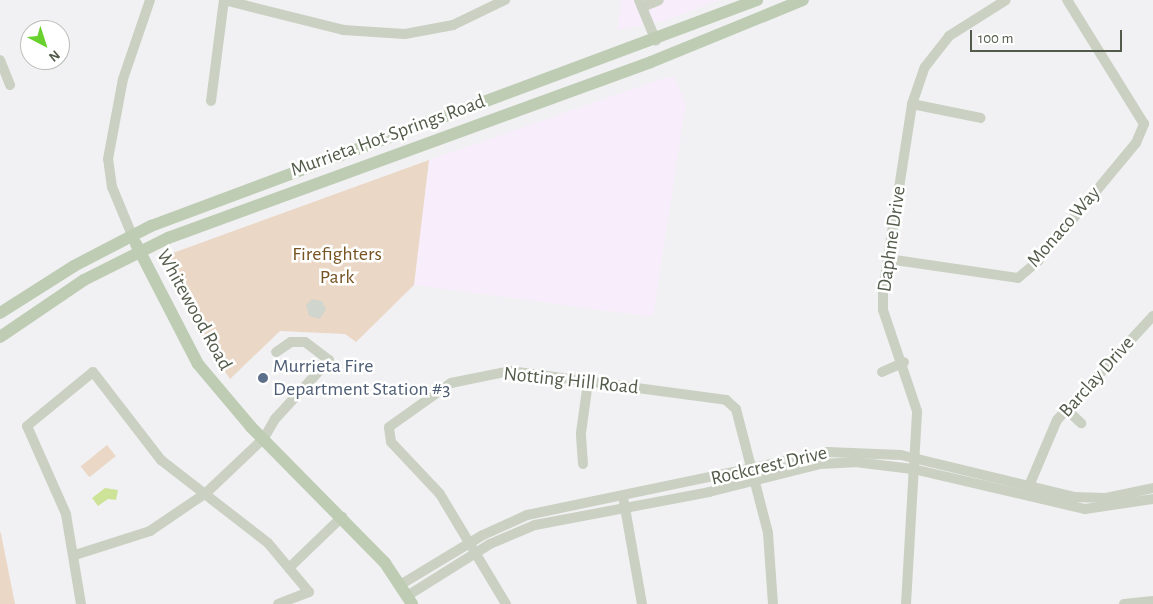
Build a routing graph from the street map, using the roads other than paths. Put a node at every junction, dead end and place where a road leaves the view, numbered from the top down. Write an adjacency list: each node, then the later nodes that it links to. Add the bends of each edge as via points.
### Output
1 (150, 0): 17 (street, Whitewood Road, via 123,79 108,159 112,187)
2 (224, 0): 3 (street, via 343,30 405,34 453,25); 14 (street)
3 (505, 0)
4 (659, 0): 9 (street)
5 (757, 0): 10 (main road, Murrieta Hot Springs Road)
6 (803, 0): 13 (main road, Murrieta Hot Springs Road)
7 (1006, 0): 15 (street, Daphne Drive, via 948,36 925,67)
8 (1067, 0): 19 (street, Monaco Way, via 1144,124 1136,143 1038,261 1018,278)
9 (641, 3): 10 (street)
10 (656, 41): 13 (main road, via 655,49 643,57 576,83); 17 (main road, Murrieta Hot Springs Road, via 309,166)
11 (0, 60): 12 (street)
12 (10, 85)
13 (567, 91): 18 (main road, Murrieta Hot Springs Road)
14 (211, 101)
15 (912, 104): 16 (street); 19 (street, Daphne Drive)
16 (981, 118)
17 (132, 235): 18 (main road, Whitewood Road); 20 (main road, Murrieta Hot Springs Road)
18 (140, 251): 22 (main road, Murrieta Hot Springs Road, via 84,280); 29 (main road, Whitewood Road, via 198,364)
19 (888, 259): 24 (street, Daphne Drive, via 883,310)
20 (0, 314)
21 (1153, 316): 27 (street, Barclay Drive)
22 (0, 337)
23 (276, 352): 29 (street, via 292,342 305,342 329,360 275,419)
24 (904, 362): 25 (street); 30 (street, Daphne Drive, via 917,411)
25 (882, 372)
26 (588, 382): 31 (street, via 581,433); 32 (street, Notting Hill Road, via 726,400 736,409); 42 (street, Notting Hill Road, via 510,371 470,376 412,408 389,427 391,442 440,494)
27 (1066, 409): 28 (street); 37 (street, Barclay Drive, via 1045,443)
28 (1081, 423)
29 (264, 438): 36 (street); 41 (main road, Whitewood Road)
30 (914, 458): 32 (street, Rockcrest Drive, via 836,451); 33 (street, Daphne Drive); 37 (street, Rockcrest Drive)
31 (583, 464)
32 (752, 469): 34 (street, Notting Hill Road); 38 (street, Rockcrest Drive)
33 (913, 469): 34 (street, Rockcrest Drive, via 837,462); 37 (street, Rockcrest Drive); 53 (street, Daphne Drive)
34 (755, 481): 40 (street, Rockcrest Drive); 52 (street, Notting Hill Road, via 769,541)
35 (1153, 488): 37 (street, Rockcrest Drive, via 1087,498)
36 (206, 493): 44 (street, via 150,531); 44 (street, via 161,460 93,372 26,426 66,514); 45 (street, via 268,543)
37 (1026, 493): 39 (street, Rockcrest Drive, via 1085,509)
38 (623, 495): 40 (street); 42 (street, Rockcrest Drive, via 527,515)
39 (1153, 499)
40 (625, 507): 43 (street, Rockcrest Drive, via 535,525); 51 (street)
41 (342, 517): 45 (street); 46 (main road, Whitewood Road)
42 (470, 542): 43 (street, Notting Hill Road); 46 (street, Rockcrest Drive)
43 (477, 552): 46 (street, Rockcrest Drive); 50 (street, Notting Hill Road)
44 (75, 555): 48 (street)
45 (289, 568): 49 (street, via 309,592)
46 (406, 595)
47 (1153, 601): 54 (street)
48 (82, 604)
49 (278, 604)
50 (506, 604)
51 (642, 604)
52 (773, 604)
53 (906, 604)
54 (1124, 604)

